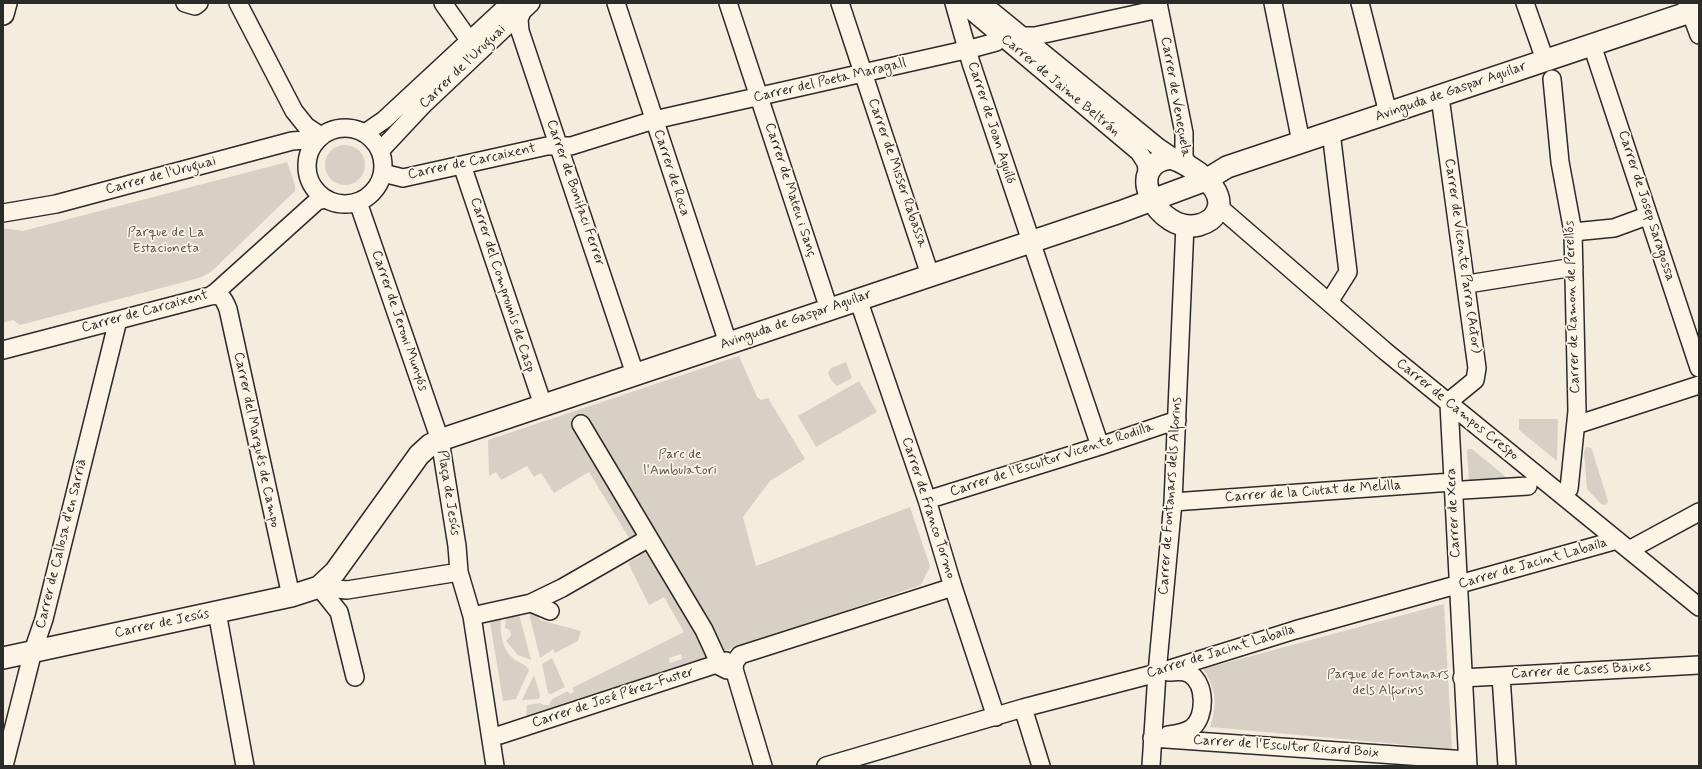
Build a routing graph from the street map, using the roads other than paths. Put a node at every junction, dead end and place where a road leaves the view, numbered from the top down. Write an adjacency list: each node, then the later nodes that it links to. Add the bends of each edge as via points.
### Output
1 (6, 3): 18 (main road)
2 (185, 3): 3 (street, via 195,6)
3 (199, 3)
4 (238, 3): 29 (street)
5 (443, 3): 22 (street)
6 (616, 3): 31 (street, Carrer de Roca)
7 (728, 3): 27 (street, Carrer de Mateu i Sanç)
8 (840, 3): 26 (street, Carrer de Misser Rabassa)
9 (954, 3): 24 (street, Carrer de Joan Aguiló)
10 (962, 3): 19 (street, Carrer de Jaime Beltrán)
11 (982, 3): 21 (street, Carrer de Jaime Beltrán)
12 (1273, 3): 36 (street)
13 (1360, 3): 30 (street)
14 (1525, 3): 25 (street, Carrer de Ramon de Perellós)
15 (521, 6): 22 (street, Carrer de l'Uruguai); 37 (street, Carrer de Bonifaci Ferrer, via 520,31); 38 (street, Carrer de l'Uruguai)
16 (1159, 6): 21 (street, via 1035,36); 41 (street, Carrer de Veneçuela, via 1184,133)
17 (1692, 8): 20 (street); 23 (main road, Avinguda de Gaspar Aguilar)
18 (3, 14)
19 (999, 34): 24 (street, Carrer del Poeta Maragall, via 996,42); 45 (street, Carrer de Jaime Beltrán, via 1139,152 1146,163)
20 (1699, 35)
21 (1021, 36): 41 (street, Carrer de Jaime Beltrán, via 1158,147)
22 (469, 40): 33 (street, Carrer de l'Uruguai, via 384,120)
23 (1592, 45): 25 (main road, Avinguda de Gaspar Aguilar); 67 (street, Carrer de Josep Saragossa)
24 (967, 50): 26 (street, Carrer del Poeta Maragall); 56 (street, Carrer de Joan Aguiló)
25 (1548, 69): 28 (main road, Avinguda de Gaspar Aguilar); 55 (street, Carrer de Ramon de Perellós, via 1560,162)
26 (864, 73): 27 (street, Carrer del Poeta Maragall); 58 (street, Carrer de Misser Rabassa)
27 (760, 97): 31 (street, Carrer del Poeta Maragall); 63 (street, Carrer de Mateu i Sanç)
28 (1440, 97): 30 (main road, Avinguda de Gaspar Aguilar); 70 (street, Carrer de Vicente Parra (Actor), via 1477,368 1475,380)
29 (294, 112): 34 (street); 35 (street)
30 (1388, 113): 32 (main road, Avinguda de Gaspar Aguilar)
31 (654, 120): 37 (street, Carrer de Carcaixent, via 571,146); 65 (street, Carrer de Roca)
32 (1331, 132): 36 (main road, Avinguda de Gaspar Aguilar); 62 (street, via 1348,272)
33 (364, 133): 34 (street, via 345,128 336,129); 38 (street)
34 (320, 137): 35 (street, Carrer de l'Uruguai); 39 (street)
35 (300, 140): 39 (street); 44 (street, Carrer de l'Uruguai)
36 (1302, 142): 46 (main road, Avinguda de Gaspar Aguilar, via 1227,167)
37 (559, 146): 42 (street, Carrer de Carcaixent, via 547,146); 68 (street, Carrer de Bonifaci Ferrer)
38 (380, 151): 43 (street)
39 (308, 156): 47 (street, via 308,174 312,185)
40 (249, 163): 44 (street, via 198,176)
41 (1183, 163): 45 (main road, via 1171,158 1159,161 1150,169); 46 (main road)
42 (462, 165): 43 (street, Carrer de Carcaixent, via 403,178); 71 (street, Carrer del Compromís de Casp)
43 (383, 173): 49 (street, via 375,189)
44 (169, 174): 51 (street, Carrer de l'Uruguai, via 51,205)
45 (1148, 175): 48 (main road, via 1147,186)
46 (1206, 180): 48 (main road, Avinguda de Gaspar Aguilar); 50 (main road, via 1220,199)
47 (326, 199): 49 (street, via 341,204); 60 (street, Carrer de Carcaixent, via 317,201)
48 (1152, 199): 54 (main road, via 1162,214); 56 (main road, Avinguda de Gaspar Aguilar)
49 (358, 202): 75 (street, Carrer de Jeroni Munyós)
50 (1219, 207): 54 (main road, via 1215,216 1208,221 1194,226); 62 (street, Carrer de Campos Crespo)
51 (3, 213)
52 (1644, 217): 55 (street, via 1614,228)
53 (280, 219): 60 (street, via 239,256)
54 (1185, 225): 72 (street, Carrer de Fontanars dels Alforins)
55 (1573, 232): 57 (street, Carrer de Ramon de Perellós)
56 (1030, 241): 58 (main road, Avinguda de Gaspar Aguilar); 76 (street, Carrer de Joan Aguiló)
57 (1574, 267): 59 (street); 74 (street, Carrer de Ramon de Perellós)
58 (930, 275): 61 (main road, Avinguda de Gaspar Aguilar)
59 (1474, 283)
60 (214, 293): 64 (street, Carrer de Carcaixent); 89 (street, Carrer del Marqués de Campo, via 223,298 228,309)
61 (858, 299): 63 (main road, Avinguda de Gaspar Aguilar); 80 (street, Carrer de Franco Tormo)
62 (1329, 302): 70 (street, Carrer de Campos Crespo)
63 (829, 309): 65 (main road, Avinguda de Gaspar Aguilar)
64 (118, 320): 66 (street, Carrer de Carcaixent); 95 (street, Carrer de Callosa d'en Sarrià, via 44,619)
65 (728, 343): 68 (main road, Avinguda de Gaspar Aguilar)
66 (3, 350)
67 (1699, 368)
68 (635, 374): 71 (main road, Avinguda de Gaspar Aguilar)
69 (1699, 385): 74 (street)
70 (1449, 404): 77 (street, Carrer de Xera); 84 (street, Carrer de Campos Crespo)
71 (543, 405): 75 (main road, Avinguda de Gaspar Aguilar)
72 (1176, 420): 76 (street, Carrer de l'Escultor Vicente Rodilla); 81 (street, Carrer de Fontanars dels Alforins)
73 (581, 424): 83 (street)
74 (1576, 425): 79 (street, Carrer de Ramon de Perellós)
75 (440, 440): 85 (street, Plaça de Jesús); 86 (main road, Plaça de Jesús, via 419,455 335,572)
76 (1100, 446): 80 (street, Carrer de l'Escultor Vicente Rodilla)
77 (1458, 486): 78 (street, Carrer de la Ciutat de Melilla); 81 (street, Carrer de la Ciutat de Melilla); 87 (street, Carrer de Xera)
78 (1528, 486)
79 (1569, 489)
80 (927, 500): 88 (street, Carrer de Franco Tormo)
81 (1173, 502): 99 (street, Carrer de Fontanars dels Alforins)
82 (1699, 512): 84 (street, Carrer de Jacint Labaila)
83 (649, 538): 90 (street); 97 (street, via 704,630)
84 (1623, 545): 87 (street, Carrer de Jacint Labaila); 91 (street, Carrer de Campos Crespo)
85 (459, 572): 86 (street, via 347,590); 94 (street, Plaça de Jesús)
86 (320, 586): 89 (main road, Carrer de Jesús); 101 (street, via 339,612)
87 (1457, 586): 99 (street, Carrer de Jacint Labaila, via 1295,630); 102 (street, Carrer de Xera)
88 (953, 587): 97 (street, Carrer de José Pérez-Fuster, via 740,655); 104 (street, Carrer de Franco Tormo)
89 (291, 596): 93 (main road, Carrer de Jesús)
90 (531, 603): 92 (street); 94 (street)
91 (1699, 607)
92 (550, 611)
93 (217, 612): 95 (main road, Carrer de Jesús); 109 (street)
94 (472, 616): 110 (street, Plaça de Jesús)
95 (33, 651): 96 (main road, Carrer de Jesús); 108 (street, Carrer de Callosa d'en Sarrià)
96 (3, 658)
97 (728, 664): 105 (street, Carrer de José Pérez-Fuster); 111 (street)
98 (1699, 665): 100 (street, Carrer de Cases Baixes)
99 (1157, 673): 103 (street, Carrer de Jacint Labaila); 106 (street, Carrer de Fontanars dels Alforins); 106 (street, via 1190,674 1199,685 1202,704 1201,713 1194,727 1179,733)
100 (1501, 676): 102 (street, Carrer de Cases Baixes); 115 (street)
101 (355, 677)
102 (1462, 678): 107 (street, Carrer de Xera)
103 (1023, 708): 104 (street, Carrer de Jacint Labaila); 113 (street)
104 (996, 717): 112 (street, Carrer de Jacint Labaila)
105 (500, 735)
106 (1152, 738): 107 (street, Carrer de l'Escultor Ricard Boix); 114 (street, Carrer de Fontanars dels Alforins)
107 (1467, 763)
108 (4, 766)
109 (245, 766)
110 (495, 766)
111 (763, 766)
112 (826, 766)
113 (1041, 766)
114 (1151, 766)
115 (1507, 766)

